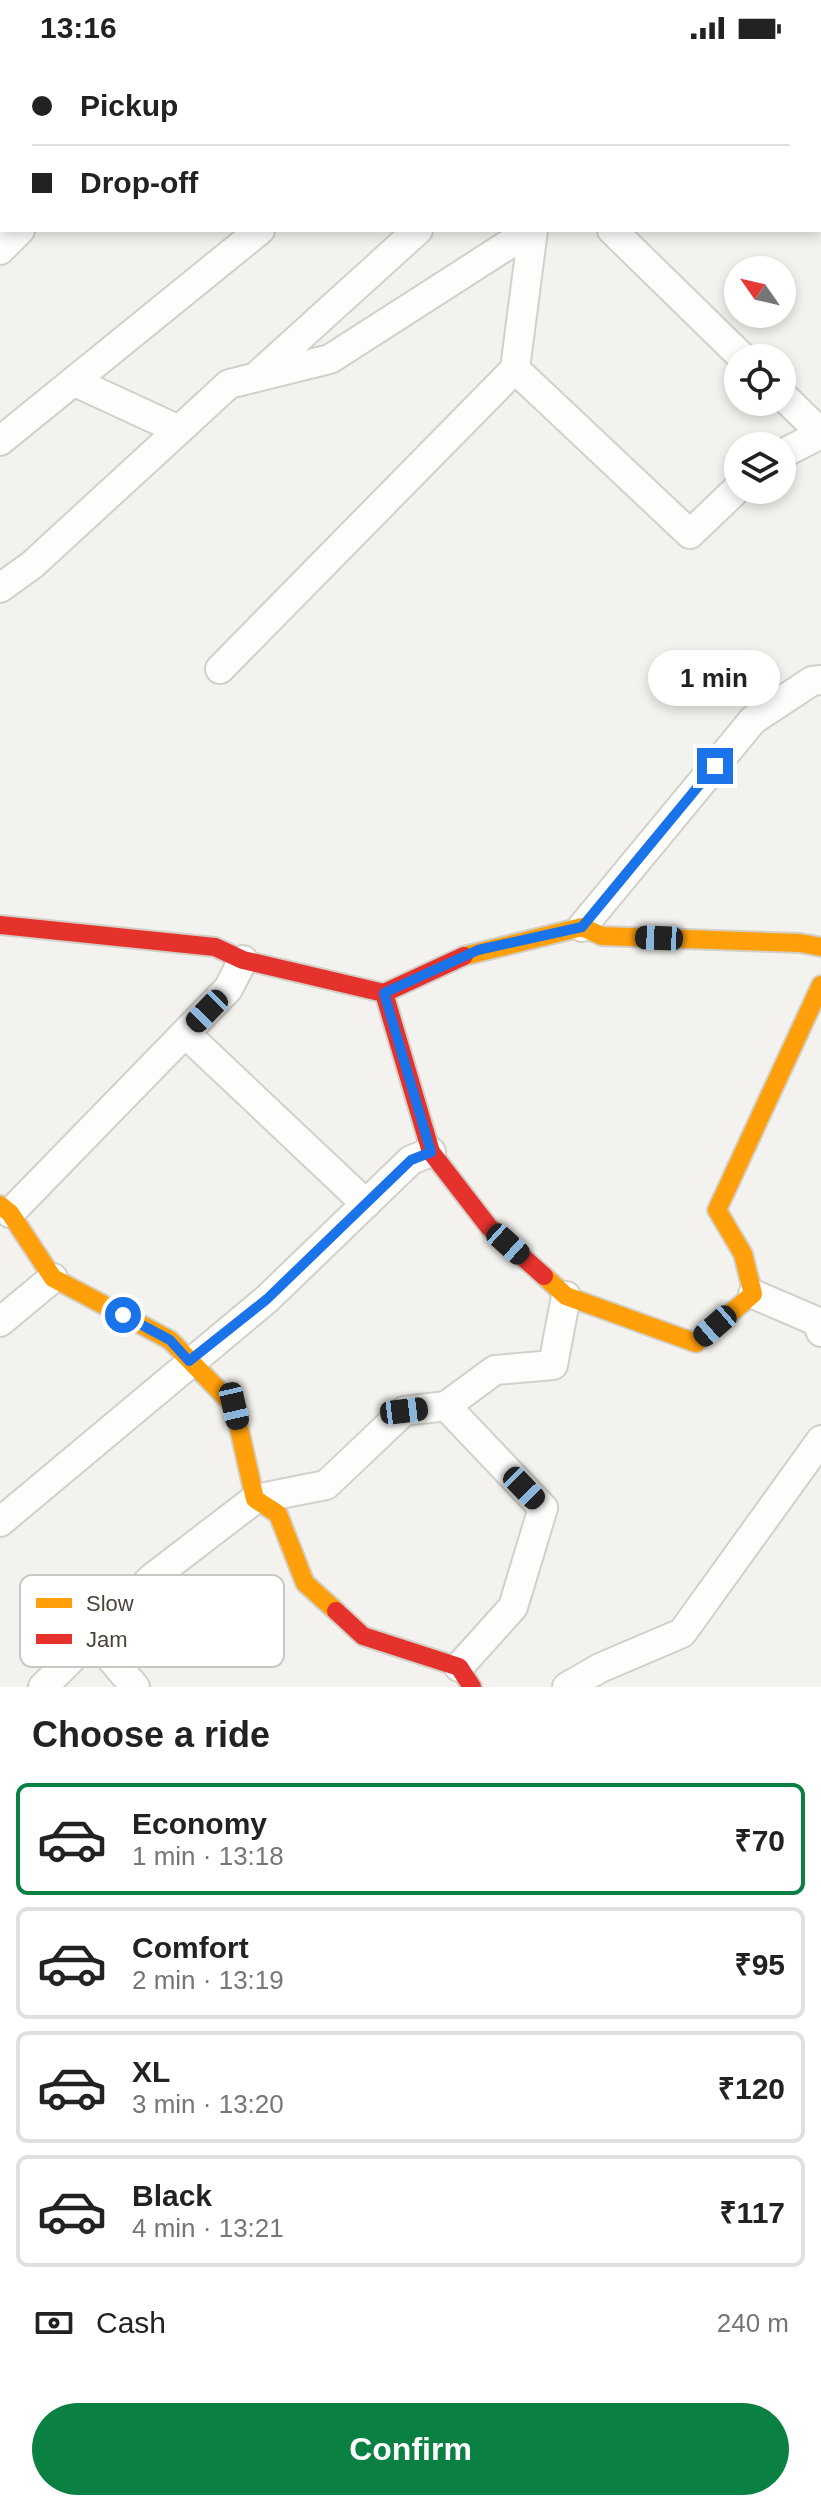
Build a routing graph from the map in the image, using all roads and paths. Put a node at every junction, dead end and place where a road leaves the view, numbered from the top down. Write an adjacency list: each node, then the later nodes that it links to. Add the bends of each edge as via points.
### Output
1 (18, 232): 7 (street)
2 (258, 232): 11 (street)
3 (416, 232): 10 (street)
4 (529, 232): 10 (street, via 330,359)
5 (532, 232): 9 (street)
6 (614, 232): 8 (street)
7 (0, 250)
8 (729, 344)
9 (515, 369): 17 (street, via 690,534); 19 (street)
10 (256, 377): 13 (street, via 229,384)
11 (75, 382): 13 (street); 15 (street)
12 (796, 409): 14 (street)
13 (179, 430): 18 (street)
14 (821, 434): 16 (street)
15 (0, 441)
16 (796, 447)
17 (724, 501)
18 (0, 588)
19 (220, 669)
20 (821, 680): 22 (street, via 753,720)
21 (0, 925): 24 (street, via 215,947)
22 (582, 927): 23 (street, via 602,936); 26 (street, via 478,950)
23 (821, 947)
24 (243, 960): 26 (street); 27 (street, via 228,989)
25 (821, 985): 32 (street, via 717,1210 743,1254)
26 (384, 993): 28 (street)
27 (185, 1033): 29 (street); 30 (street)
28 (431, 1152): 29 (street, via 411,1160); 33 (street, via 489,1227)
29 (366, 1204): 36 (street, via 267,1299)
30 (5, 1209): 31 (street)
31 (53, 1278): 34 (street); 36 (street, via 170,1340)
32 (753, 1294): 33 (street, via 696,1343); 35 (street, via 816,1321)
33 (566, 1296): 37 (street, via 553,1365 495,1370)
34 (0, 1322)
35 (821, 1332)
36 (189, 1361): 39 (street, via 234,1406); 40 (street)
37 (446, 1406): 39 (street, via 404,1411 326,1485); 44 (street, via 543,1508 513,1607)
38 (821, 1440): 47 (street, via 682,1633)
39 (255, 1499): 41 (street); 44 (street, via 278,1514 305,1583 363,1636)
40 (0, 1522)
41 (156, 1575)
42 (63, 1667): 45 (street)
43 (118, 1667): 46 (street)
44 (466, 1677)
45 (43, 1687)
46 (135, 1687)
47 (567, 1687)

